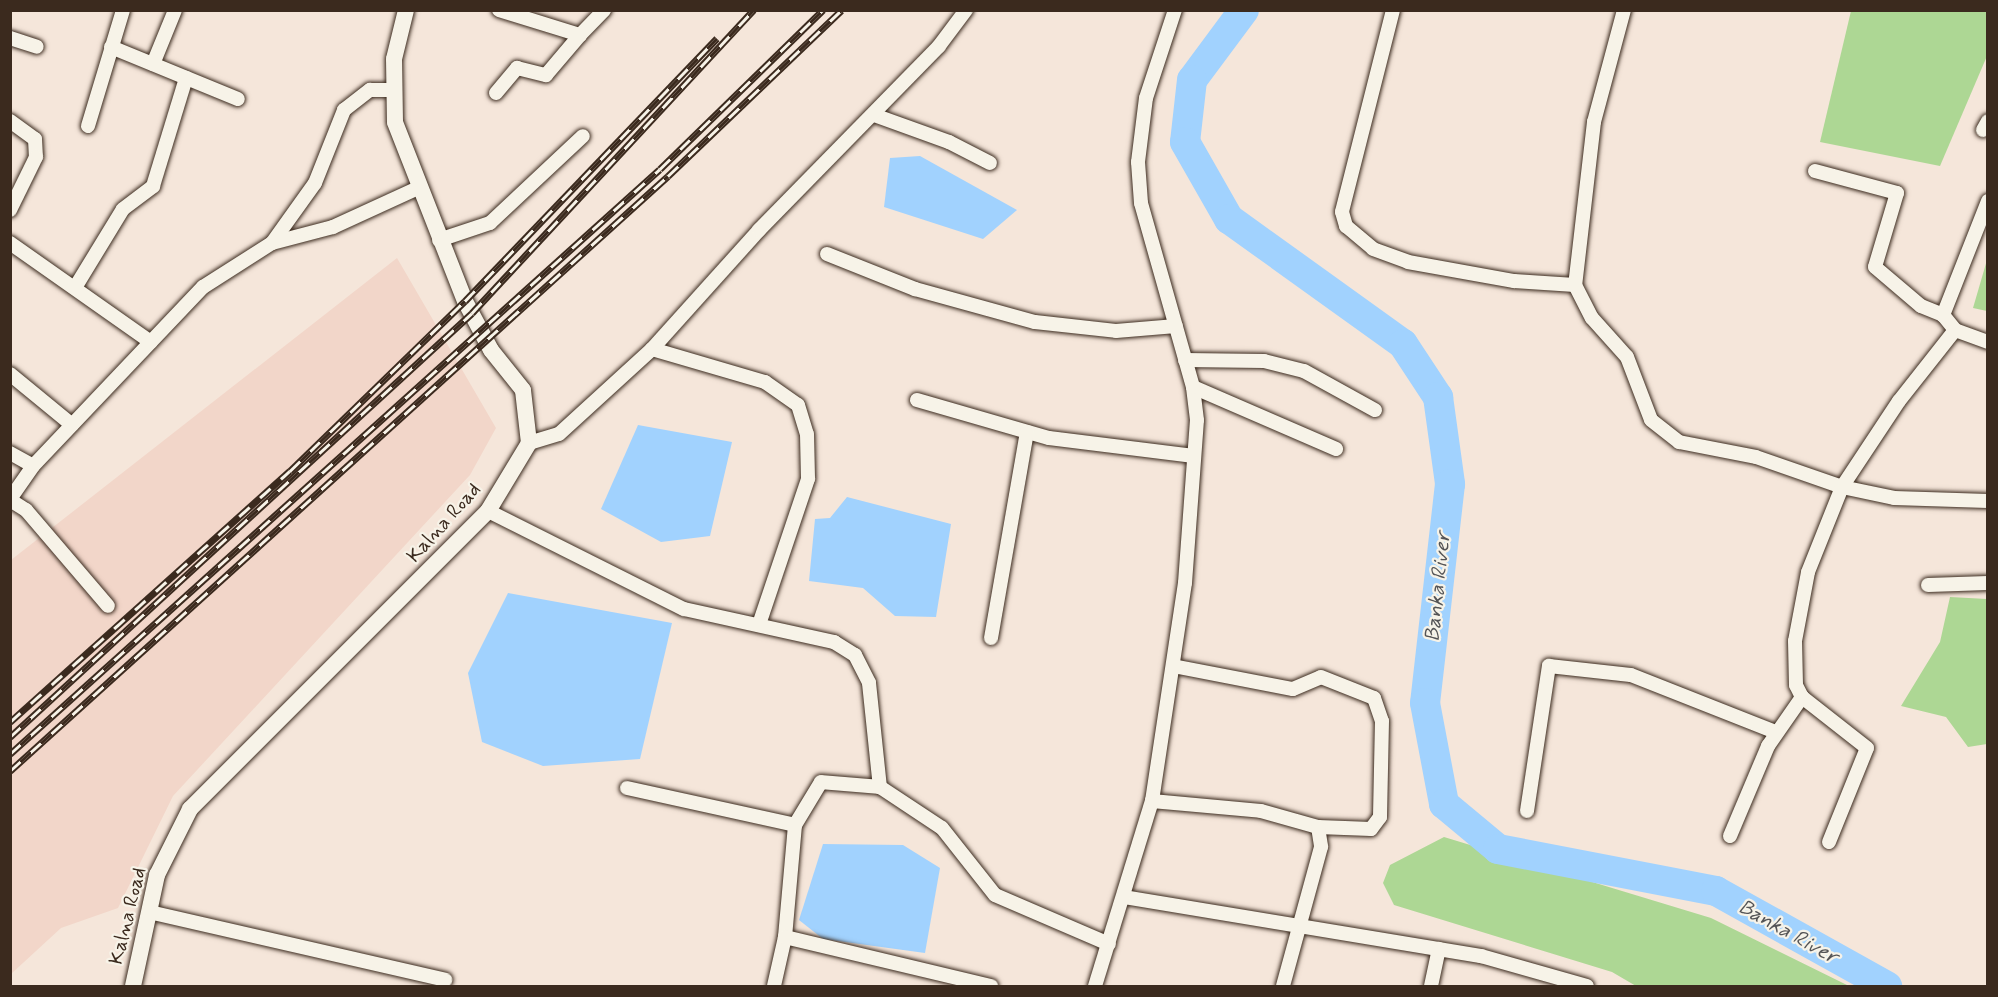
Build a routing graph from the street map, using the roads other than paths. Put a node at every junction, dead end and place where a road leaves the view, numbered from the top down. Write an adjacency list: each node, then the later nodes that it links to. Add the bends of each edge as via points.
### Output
1 (123, 10): 13 (street)
2 (175, 10): 14 (street)
3 (499, 10): 10 (street)
4 (604, 10): 10 (street)
5 (966, 10): 19 (street)
6 (1175, 10): 35 (street, via 1146,98 1138,162 1141,203)
7 (1393, 10): 32 (street, via 1342,212 1346,226 1373,249 1408,262 1514,281)
8 (1624, 10): 32 (street, via 1594,122)
9 (402, 14): 16 (street)
10 (580, 35): 17 (street, via 546,75 517,68)
11 (10, 38): 12 (street)
12 (37, 47)
13 (111, 47): 14 (street); 21 (street)
14 (153, 64): 15 (street)
15 (186, 78): 18 (street); 33 (street, via 153,186 123,209)
16 (391, 90): 25 (street, via 395,122); 30 (street, via 370,90 345,110 315,183)
17 (496, 93)
18 (238, 99)
19 (874, 115): 23 (street, via 949,142); 39 (street, via 759,230)
20 (10, 121): 27 (street, via 35,139 36,157)
21 (88, 126)
22 (583, 136): 28 (street, via 490,223)
23 (990, 163)
24 (1815, 171): 34 (street, via 1897,193 1875,267 1921,306)
25 (418, 188): 28 (street); 30 (street, via 333,227)
26 (1988, 201): 34 (street)
27 (10, 210)
28 (440, 240): 47 (street, via 491,350 523,390)
29 (10, 243): 33 (street)
30 (272, 243): 37 (street, via 203,287)
31 (827, 254): 35 (street, via 915,289 1035,322 1116,331)
32 (1575, 285): 52 (street, via 1592,318 1627,357 1639,394 1665,436 1756,457)
33 (76, 286): 37 (street)
34 (1943, 315): 36 (street)
35 (1176, 326): 40 (street)
36 (1955, 330): 38 (street); 52 (street, via 1899,401)
37 (151, 342): 45 (street)
38 (1988, 342)
39 (652, 349): 47 (street, via 559,434); 59 (street, via 765,382 798,405 807,434 808,479)
40 (1185, 360): 42 (street); 44 (street, via 1264,361 1304,371)
41 (10, 374): 45 (street)
42 (1193, 387): 48 (street); 50 (street)
43 (916, 400): 46 (street)
44 (1375, 410)
45 (72, 425): 51 (street)
46 (1027, 432): 50 (street); 60 (street)
47 (529, 444): 55 (street, Kalna Road)
48 (1336, 449)
49 (10, 453): 51 (street)
50 (1194, 456): 61 (street, via 1185,583)
51 (33, 466): 53 (street)
52 (1842, 487): 54 (street, via 1894,498); 62 (street, via 1814,548 1801,606 1793,672)
53 (10, 500): 58 (street, via 26,510)
54 (1988, 501)
55 (488, 511): 59 (street, via 684,609); 73 (street, Kalna Road, via 190,809 157,875)
56 (1988, 584): 57 (street)
57 (1928, 585)
58 (108, 606)
59 (759, 625): 64 (street, via 834,642 855,655 869,683)
60 (990, 638)
61 (1173, 666): 66 (street); 69 (street, via 1293,689 1321,677 1374,698 1382,721 1380,817 1371,829)
62 (1802, 697): 63 (street); 71 (street, via 1867,748)
63 (1776, 732): 67 (street, via 1631,675 1549,666); 70 (street)
64 (880, 787): 68 (street, via 820,782); 76 (street, via 942,828 995,896)
65 (627, 788): 68 (street)
66 (1152, 801): 69 (street, via 1261,811); 72 (street)
67 (1527, 811)
68 (795, 825): 75 (street)
69 (1318, 827): 74 (street, via 1321,847)
70 (1730, 836)
71 (1829, 842)
72 (1124, 897): 74 (street); 76 (street)
73 (149, 912): 78 (street); 79 (street, Kalna Road)
74 (1301, 926): 77 (street); 83 (street)
75 (785, 937): 80 (street); 81 (street)
76 (1109, 944): 82 (street)
77 (1439, 949): 84 (street); 85 (street, via 1524,965)
78 (445, 980)
79 (133, 987)
80 (774, 987)
81 (991, 987)
82 (1095, 987)
83 (1283, 987)
84 (1431, 987)
85 (1587, 987)

